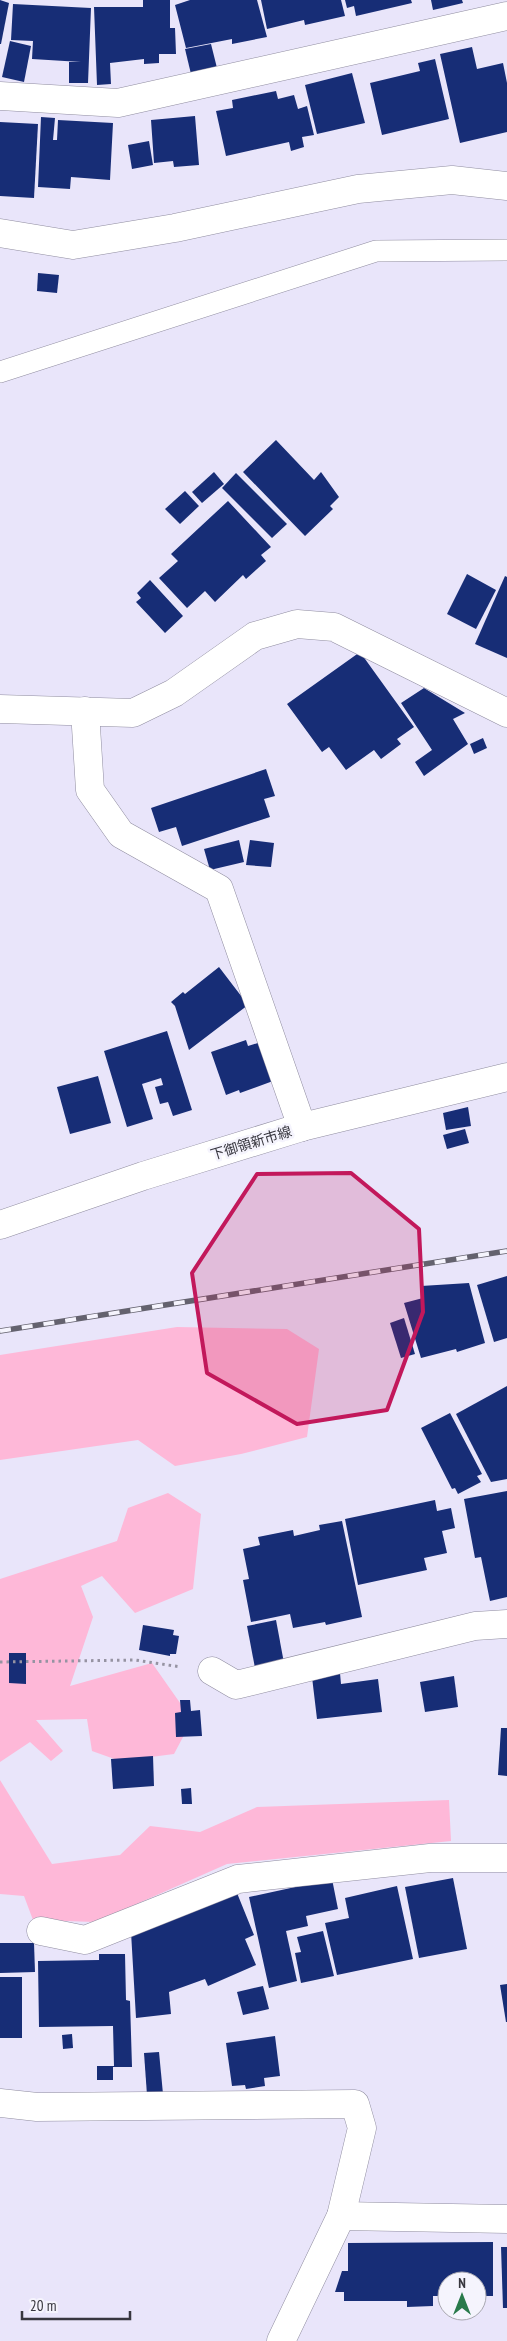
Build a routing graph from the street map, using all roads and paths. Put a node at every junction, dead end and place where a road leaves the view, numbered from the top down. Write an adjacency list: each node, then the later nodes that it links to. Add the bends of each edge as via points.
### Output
1 (507, 16): 2 (street, via 118,103)
2 (0, 96)
3 (507, 186): 4 (street, via 452,180 358,189 175,228 72,245)
4 (0, 234)
5 (507, 250): 6 (lane, via 376,251)
6 (0, 372)
7 (0, 709): 8 (street)
8 (85, 711): 9 (street, via 133,713 174,693 255,636 297,624 334,627); 11 (street, via 90,790 121,834 219,889)
9 (507, 713)
10 (507, 1077): 11 (street, 下御領新市線)
11 (302, 1127): 12 (street, 下御領新市線)
12 (0, 1225)
13 (507, 1624): 15 (street, via 475,1626 236,1685)
14 (0, 1662): 15 (path, via 135,1660)
15 (212, 1671)
16 (507, 1858): 17 (street, via 430,1858 238,1879 85,1940)
17 (41, 1931)
18 (0, 2103): 19 (street, via 37,2107 356,2104 362,2128)
19 (341, 2216): 20 (street); 21 (street)
20 (507, 2218)
21 (282, 2341)

